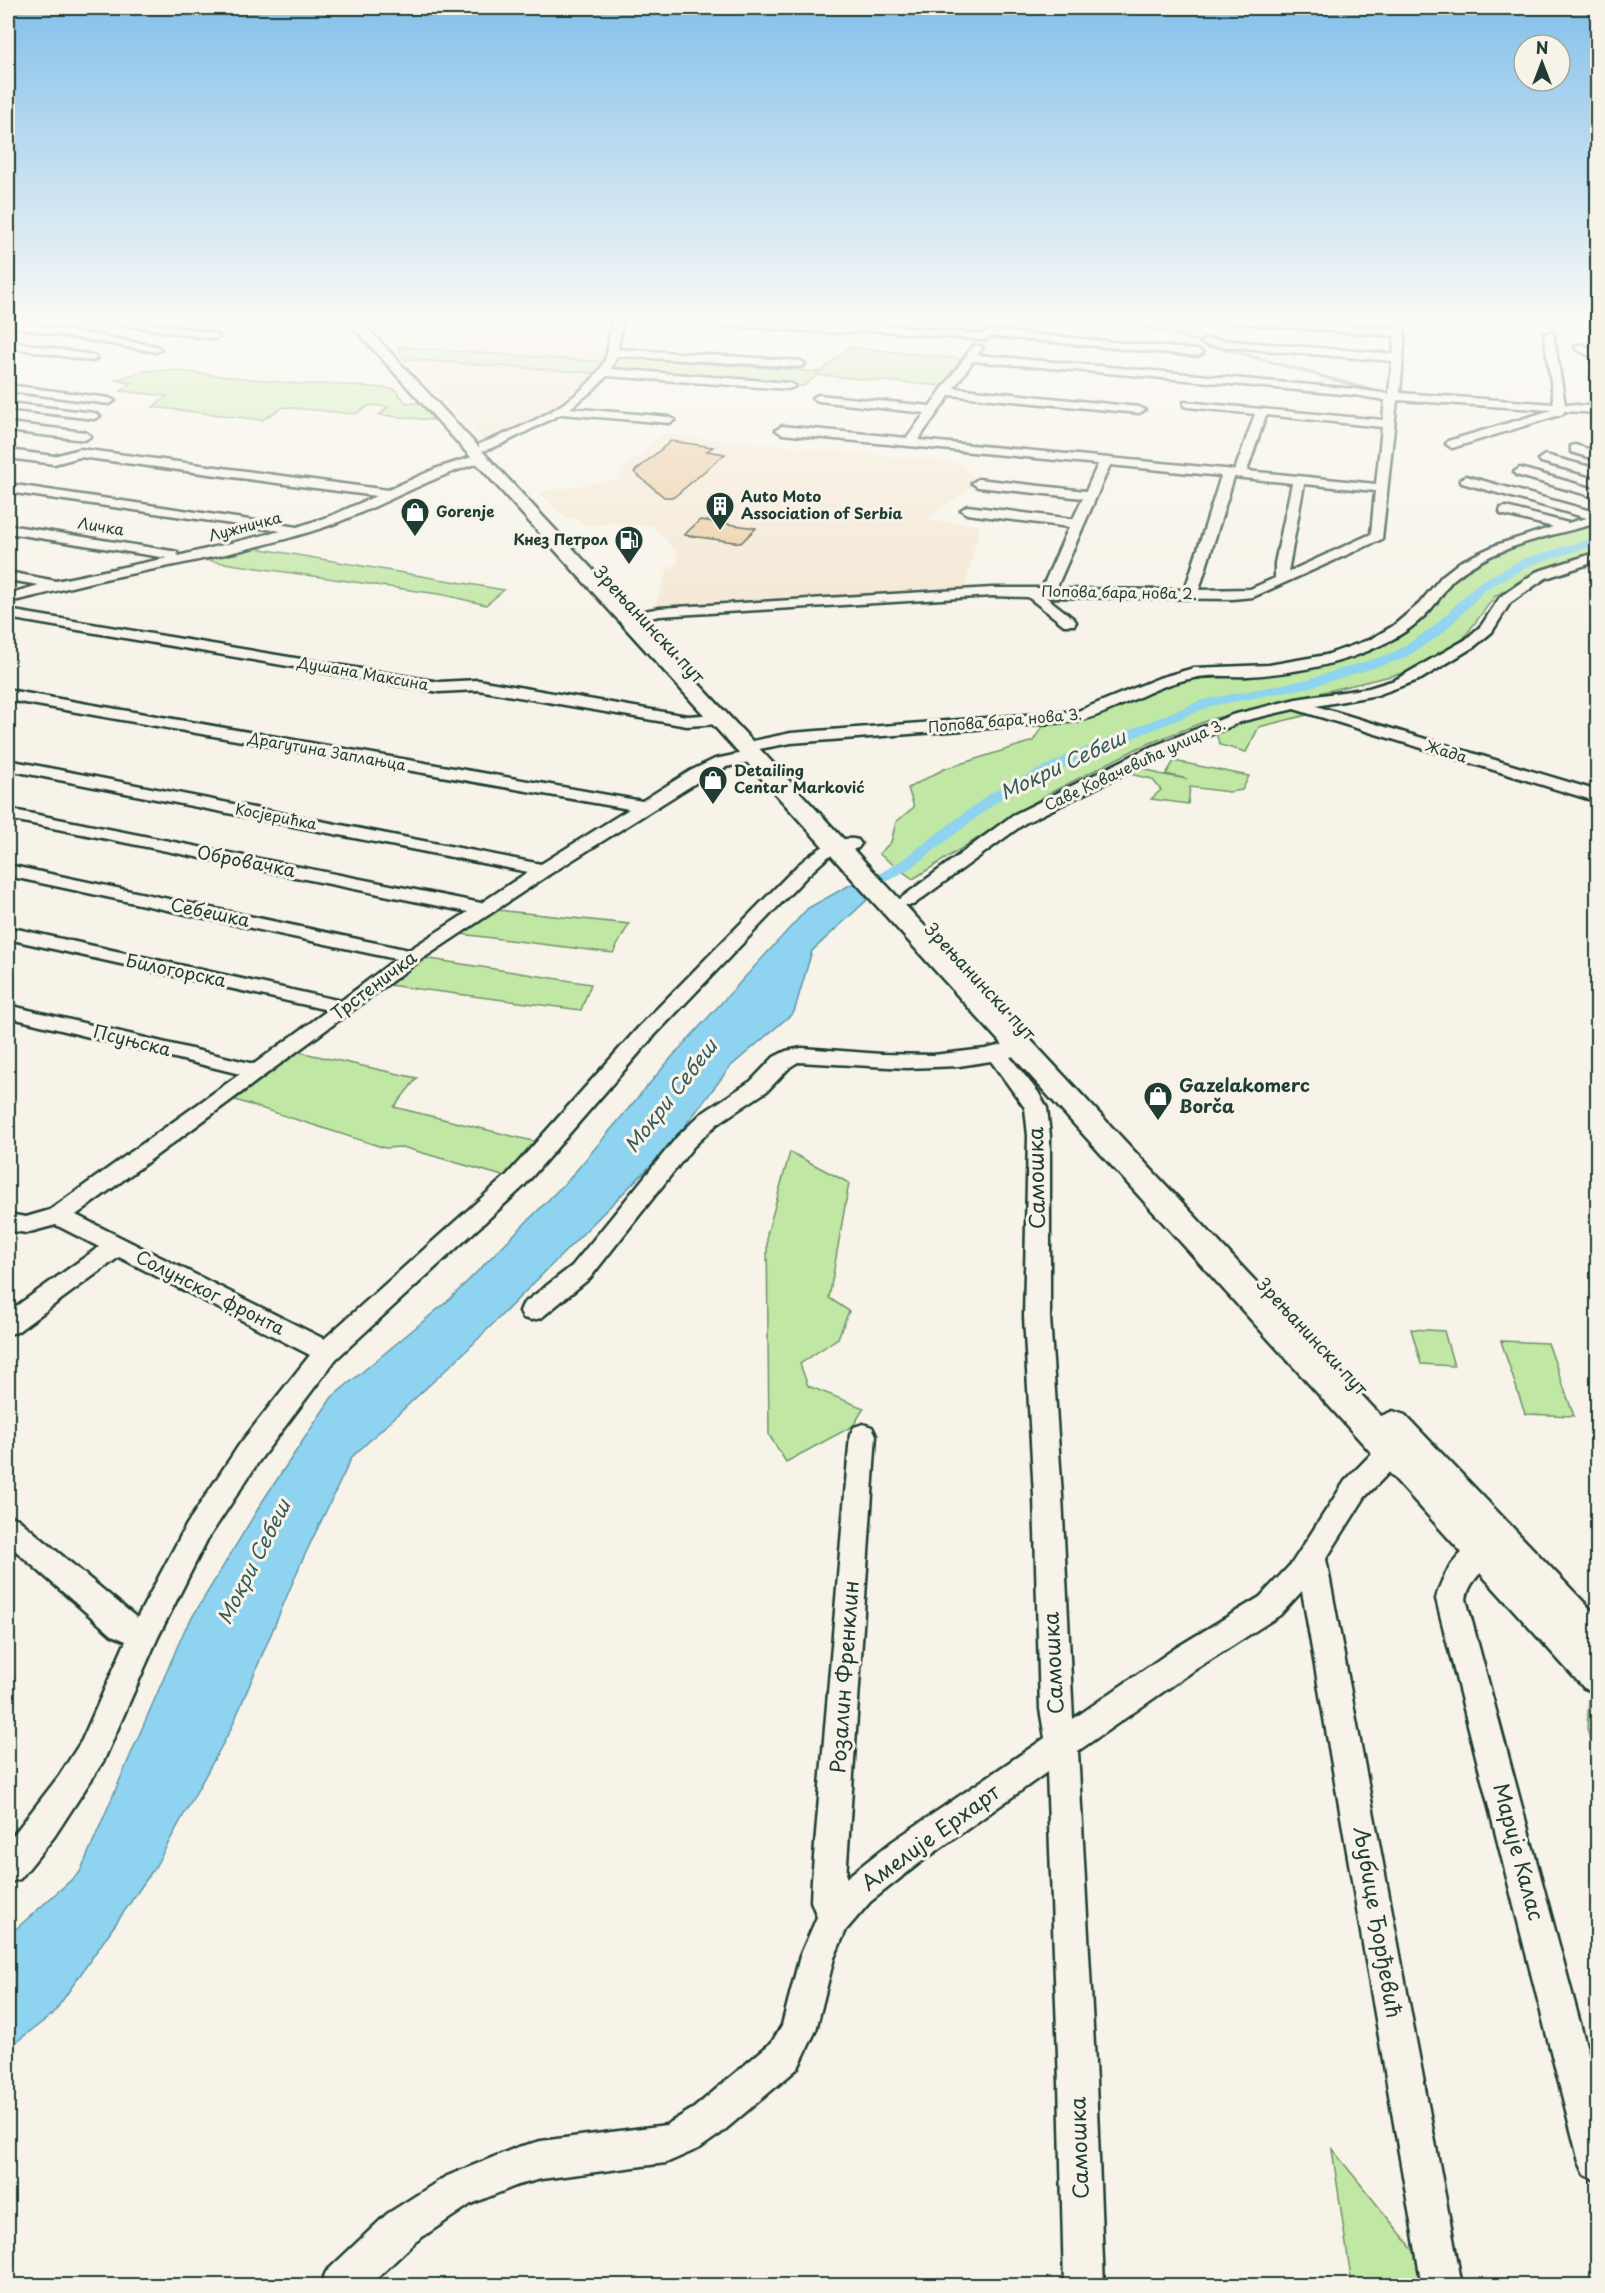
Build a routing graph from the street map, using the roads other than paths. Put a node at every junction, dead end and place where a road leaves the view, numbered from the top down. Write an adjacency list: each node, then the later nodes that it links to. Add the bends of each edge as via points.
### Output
1 (456, 426): 14 (main road, Зрењанински пут)
2 (458, 426): 14 (main road, Зрењанински пут)
3 (530, 426): 14 (street, Лужничка)
4 (921, 426): 11 (street)
5 (1255, 426): 20 (street)
6 (1390, 426): 26 (street, Попова бара нова 2.)
7 (1506, 426): 12 (street)
8 (8, 427): 10 (street)
9 (782, 429): 11 (street)
10 (85, 436)
11 (911, 441): 18 (street)
12 (1452, 444)
13 (1575, 450): 16 (street)
14 (482, 453): 27 (street, Лужничка); 47 (main road, Зрењанински пут)
15 (8, 454): 27 (street, via 54,460 80,453)
16 (1598, 456)
17 (1545, 459): 21 (street)
18 (1106, 460): 20 (street); 29 (street)
19 (1520, 471): 28 (street)
20 (1235, 473): 22 (street); 44 (street)
21 (1598, 473)
22 (1299, 480): 26 (street); 40 (street, via 1282,563 1281,576)
23 (1466, 480): 32 (street)
24 (978, 483): 29 (street)
25 (8, 488): 36 (street)
26 (1382, 488): 40 (street, Попова бара нова 2., via 1374,539)
27 (391, 494): 36 (street, Лужничка)
28 (1598, 494)
29 (1090, 495): 33 (street)
30 (966, 510): 33 (street)
31 (1506, 511): 34 (street)
32 (1598, 518): 34 (street, Попова бара нова 3.)
33 (1078, 524): 43 (street)
34 (1569, 527): 52 (street, Попова бара нова 3., via 1467,565 1448,578 1396,631 1330,660 1252,671 1192,673 1079,716 791,738)
35 (8, 529): 38 (street, Личка)
36 (299, 530): 38 (street, Лужничка)
37 (1598, 556): 50 (street, Саве Ковачевића улица 3., via 1541,575 1505,600 1487,628 1470,643 1408,680 1371,692)
38 (189, 558): 41 (street, Лужничка)
39 (8, 576): 41 (street)
40 (1285, 579): 44 (street, Попова бара нова 2., via 1248,594)
41 (60, 585): 45 (street, Лужничка)
42 (1031, 592): 43 (street, Попова бара нова 2.); 47 (street, Попова бара нова 2., via 977,592 660,612); 48 (street)
43 (1047, 592): 44 (street, Попова бара нова 2.)
44 (1191, 594)
45 (8, 598)
46 (8, 614): 51 (street, Душана Максина, via 439,687 478,685 687,721)
47 (634, 617): 51 (main road, Зрењанински пут); 52 (main road, Зрењанински пут)
48 (1070, 622)
49 (8, 695): 55 (street, Драгутина Заплањца)
50 (1296, 705): 54 (street, Жада); 60 (street, Саве Ковачевића улица 3., via 1209,728 1053,801 999,832)
51 (719, 718): 52 (main road, Зрењанински пут)
52 (756, 750): 55 (street, Трстеничка, via 705,770); 57 (main road, Зрењанински пут)
53 (8, 765): 59 (street, Косјерићка)
54 (1598, 797)
55 (646, 807): 59 (street, Трстеничка)
56 (8, 814): 61 (street, Обровачка)
57 (846, 846): 60 (main road, Зрењанински пут); 73 (street, via 820,854 785,888 645,1033 515,1181)
58 (8, 870): 63 (street, Себешка)
59 (544, 870): 61 (street, Трстеничка)
60 (882, 883): 66 (main road, Зрењанински пут); 80 (main road, Зрењанински пут)
61 (484, 909): 63 (street, Трстеничка)
62 (8, 933): 64 (street, Билогорска)
63 (412, 957): 64 (street, Трстеничка)
64 (345, 1008): 67 (street, Трстеничка)
65 (8, 1011): 67 (street, Псуњска)
66 (1007, 1051): 71 (street, via 890,1062 802,1055 782,1062 759,1086 708,1119 685,1142 581,1272); 75 (main road, Зрењанински пут); 82 (street, Самошка, via 1036,1108 1039,1136 1037,1317 1055,1709)
67 (256, 1071): 68 (street, Трстеничка)
68 (58, 1216): 69 (street, Трстеничка, via 38,1223); 70 (street)
69 (10, 1225)
70 (117, 1246): 72 (street, Солунског фронта); 73 (street, Солунског фронта)
71 (532, 1311)
72 (8, 1325)
73 (327, 1352): 79 (street, via 223,1490)
74 (863, 1435): 84 (street, Розалин Френклин, via 829,1880 828,1901)
75 (1392, 1451): 77 (main road, Зрењанински пут); 78 (street, Амелије Ерхарт, via 1355,1489)
76 (8, 1527): 79 (street, via 122,1626)
77 (1483, 1552): 81 (main road, Зрењанински пут); 85 (street, Марије Калас, via 1463,1569 1453,1584 1451,1599)
78 (1311, 1558): 82 (street, Амелије Ерхарт, via 1289,1589 1270,1606); 88 (street, Љубице Ђорђевић)
79 (145, 1632): 83 (street, via 93,1750)
80 (1598, 1644)
81 (1598, 1676)
82 (1062, 1744): 84 (street, Амелије Ерхарт, via 905,1853 858,1890); 87 (street, Самошка)
83 (8, 1867)
84 (834, 1918): 86 (street, Амелије Ерхарт, via 817,1956 798,2030 785,2055 707,2121 666,2144 541,2160 458,2190 401,2228)
85 (1598, 2162)
86 (340, 2286)
87 (1084, 2286)
88 (1442, 2286)

